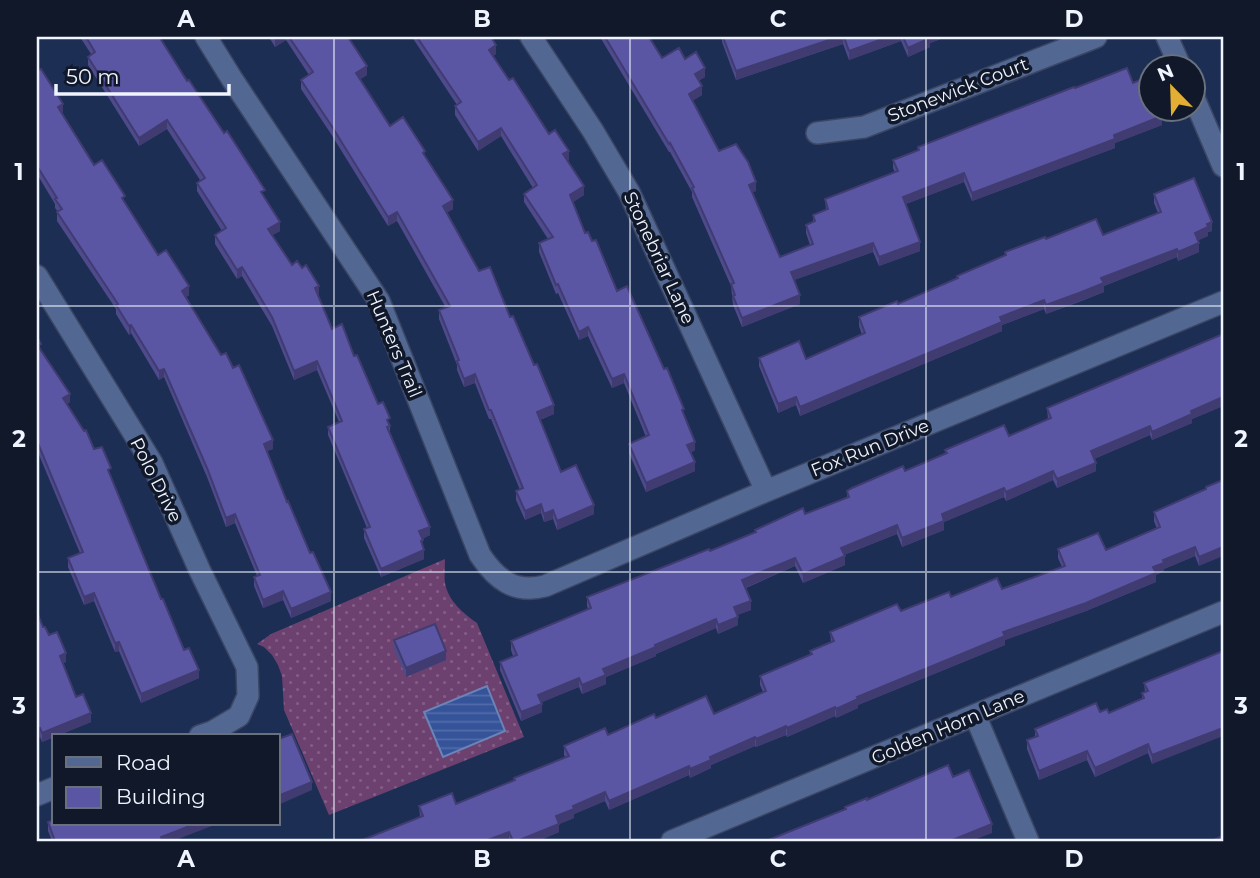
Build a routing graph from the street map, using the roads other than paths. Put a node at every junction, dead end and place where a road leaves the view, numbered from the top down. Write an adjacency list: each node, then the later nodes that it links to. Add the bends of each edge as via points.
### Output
1 (206, 37): 10 (street, Hunters Trail, via 379,300 480,555 499,579)
2 (531, 37): 9 (street, Stonebriar Lane, via 629,192)
3 (1096, 37): 5 (street, Stonewick Court, via 863,127)
4 (1204, 122): 6 (street)
5 (817, 133)
6 (1223, 166)
7 (37, 276): 13 (street, Polo Drive, via 152,463 247,667 248,695 239,716)
8 (1223, 302): 9 (street, Fox Run Drive)
9 (766, 491): 10 (street, Fox Run Drive, via 545,586)
10 (517, 587)
11 (1223, 612): 12 (street, Golden Horn Lane)
12 (975, 715): 14 (street, Golden Horn Lane); 15 (street)
13 (206, 734)
14 (672, 841)
15 (1028, 841)

